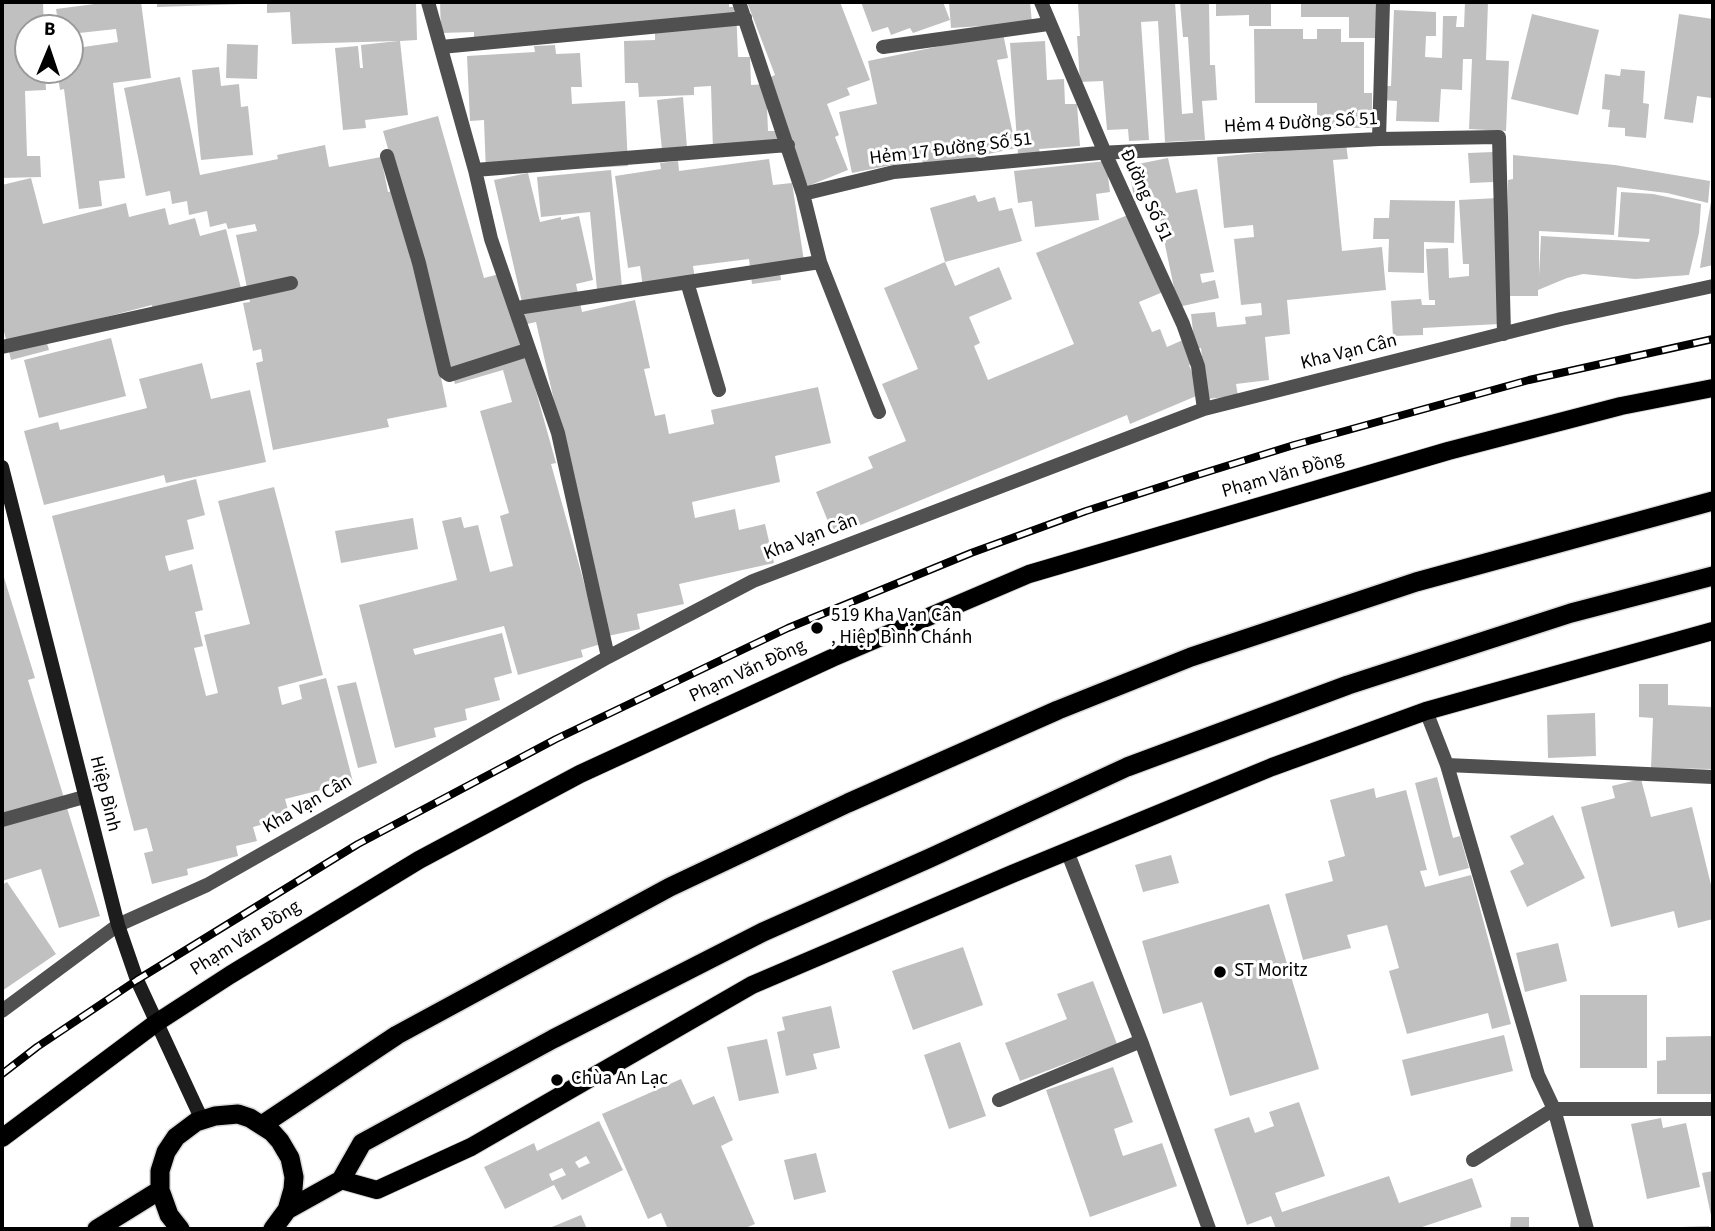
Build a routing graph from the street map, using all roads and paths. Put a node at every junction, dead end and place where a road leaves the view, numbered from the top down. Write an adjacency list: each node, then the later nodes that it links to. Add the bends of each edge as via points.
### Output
1 (428, 2): 7 (street)
2 (739, 2): 5 (street)
3 (1041, 2): 6 (street, Đường Số 51)
4 (1383, 2): 9 (street)
5 (745, 18): 7 (street); 10 (street)
6 (1048, 24): 8 (street); 11 (street, Đường Số 51)
7 (442, 47): 13 (street)
8 (883, 47)
9 (1379, 139): 11 (street, Hẻm 4 Đường Số 51); 20 (street, Hẻm 4 Đường Số 51, via 1499,137)
10 (788, 145): 13 (street); 14 (street)
11 (1104, 153): 14 (street, Hẻm 17 Đường Số 51, via 894,172); 25 (street, Đường Số 51, via 1183,324 1198,366)
12 (387, 156): 22 (street, via 447,374)
13 (475, 170): 19 (street, via 491,239)
14 (803, 194): 15 (street)
15 (820, 262): 17 (street); 26 (street)
16 (291, 282): 21 (street)
17 (687, 282): 19 (street); 24 (street)
18 (1713, 286): 20 (street, Kha Vạn Cân)
19 (517, 308): 22 (street)
20 (1504, 334): 25 (street, Kha Vạn Cân)
21 (2, 347)
22 (527, 350): 31 (street, via 558,433)
23 (1713, 388): 40 (main road, Phạm Văn Đồng, via 1621,406 1448,451 1029,575 832,658 580,774 419,860)
24 (719, 390)
25 (1204, 409): 31 (street, Kha Vạn Cân, via 753,581)
26 (879, 412)
27 (2, 467): 35 (main road, Hiệp Bình)
28 (1713, 501): 46 (highway, via 1416,582 1191,657 1058,710 670,887 397,1035)
29 (1713, 576): 49 (highway, via 1571,613 1348,685 1127,767 762,932 565,1033 362,1143)
30 (1713, 631): 32 (main road)
31 (608, 657): 38 (street, Kha Vạn Cân, via 207,885)
32 (1426, 711): 33 (street); 37 (main road, via 1272,767)
33 (1447, 765): 34 (street); 44 (street, via 1538,1075)
34 (1713, 777)
35 (84, 797): 36 (street); 38 (main road, Hiệp Bình)
36 (2, 820)
37 (1066, 851): 41 (street); 49 (main road, via 752,985 471,1147 377,1190)
38 (118, 925): 39 (street, Kha Vạn Cân); 40 (main road, Hiệp Bình)
39 (2, 1011)
40 (156, 1023): 45 (main road, Hiệp Bình); 47 (main road, Phạm Văn Đồng)
41 (1140, 1041): 42 (street); 55 (street)
42 (999, 1100)
43 (1713, 1108): 44 (street)
44 (1554, 1109): 48 (street); 56 (street)
45 (202, 1120): 46 (highway, via 238,1114); 50 (highway, via 185,1129 169,1147 160,1171)
46 (262, 1125): 51 (highway, via 281,1141 292,1164 294,1182)
47 (2, 1138)
48 (1473, 1160)
49 (341, 1180): 51 (highway)
50 (160, 1190): 52 (highway); 53 (highway)
51 (287, 1210): 54 (highway)
52 (97, 1229)
53 (180, 1229)
54 (273, 1229)
55 (1209, 1229)
56 (1587, 1229)

